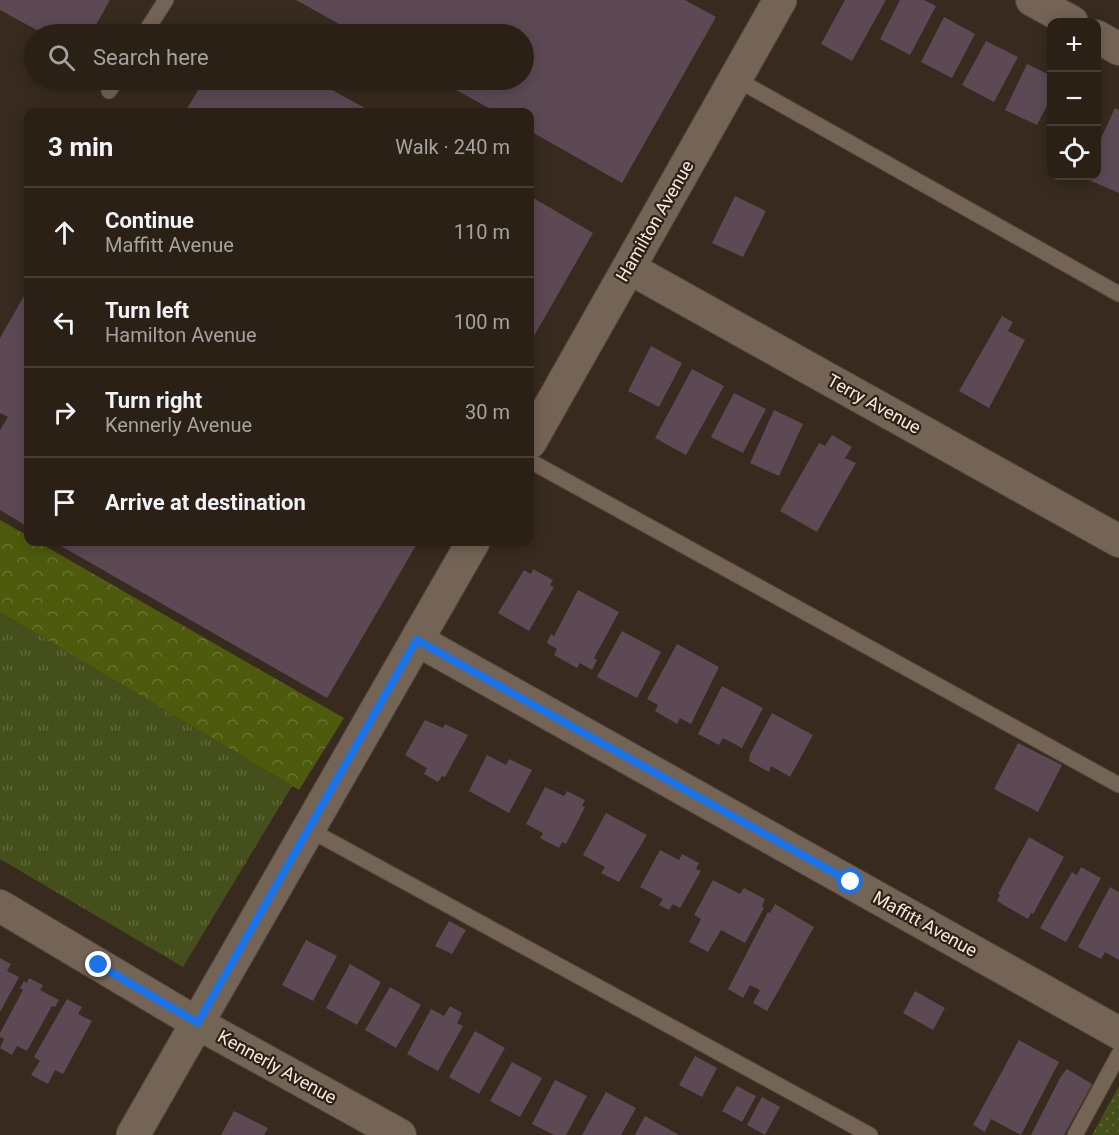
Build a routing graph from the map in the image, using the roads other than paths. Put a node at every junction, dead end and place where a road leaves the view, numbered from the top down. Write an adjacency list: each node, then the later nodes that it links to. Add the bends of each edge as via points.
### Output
1 (166, 0): 5 (lane)
2 (780, 0): 8 (street, Hamilton Avenue)
3 (1032, 0): 4 (street)
4 (1065, 18)
5 (150, 24)
6 (1101, 39): 7 (street)
7 (1119, 49)
8 (736, 79): 9 (street, Hamilton Avenue); 10 (lane)
9 (629, 268): 11 (street, Hamilton Avenue); 13 (street, Terry Avenue)
10 (1119, 294)
11 (534, 435)
12 (534, 463): 16 (lane)
13 (1119, 541)
14 (471, 546): 15 (street)
15 (417, 640): 17 (street); 20 (street, Maffitt Avenue)
16 (1119, 785)
17 (308, 829): 19 (street); 24 (lane)
18 (0, 906): 19 (street, Kennerly Avenue)
19 (198, 1023): 22 (street); 23 (street, Kennerly Avenue)
20 (1119, 1033)
21 (1119, 1054): 25 (lane)
22 (133, 1135)
23 (399, 1135)
24 (870, 1135)
25 (1075, 1135)

